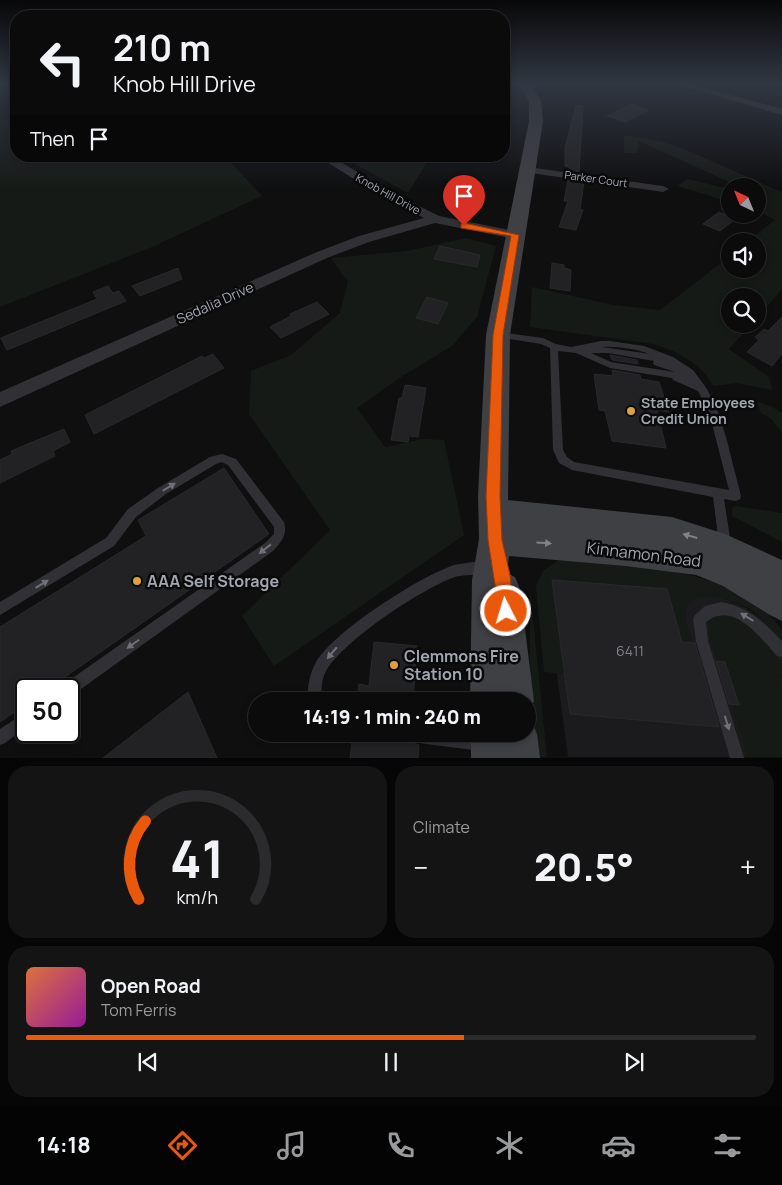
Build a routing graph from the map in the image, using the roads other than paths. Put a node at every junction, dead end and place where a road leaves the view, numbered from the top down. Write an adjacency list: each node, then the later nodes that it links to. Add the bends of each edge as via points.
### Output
1 (536, 119): 3 (main road)
2 (332, 162): 5 (street, Knob Hill Drive)
3 (528, 170): 4 (street, Parker Court); 6 (main road)
4 (663, 189)
5 (436, 219): 6 (street, Knob Hill Drive); 11 (street, Sedalia Drive, via 364,239 322,255)
6 (515, 235): 7 (main road)
7 (498, 335): 8 (lane, via 543,341); 13 (main road)
8 (554, 347): 9 (lane); 12 (lane, via 558,450 563,460 572,466)
9 (580, 351): 10 (lane, via 610,370 673,378); 10 (lane, via 662,363 690,376)
10 (704, 389): 12 (lane, via 736,496)
11 (0, 400)
12 (718, 492): 14 (lane)
13 (495, 548): 14 (main road, Kinnamon Road, one-way to 13, via 702,540 662,530); 16 (main road, Kinnamon Road, one-way to 16, via 626,550 696,559 732,573); 20 (lane, one-way to 20, via 432,580 336,647 321,666); 21 (main road); 22 (main road)
14 (725, 550): 15 (main road, Kinnamon Road)
15 (782, 578)
16 (782, 603)
17 (0, 609): 19 (lane, one-way to 19, via 110,542 132,513 162,491 214,460 222,458 232,462 280,526 279,536 269,547)
18 (782, 651): 27 (lane, one-way to 27, via 760,626 743,614 722,607 707,610 699,620 702,642)
19 (80, 681)
20 (315, 692)
21 (490, 692)
22 (513, 692)
23 (15, 727): 24 (lane)
24 (0, 738)
25 (471, 742): 26 (lane)
26 (505, 746)
27 (737, 758)

